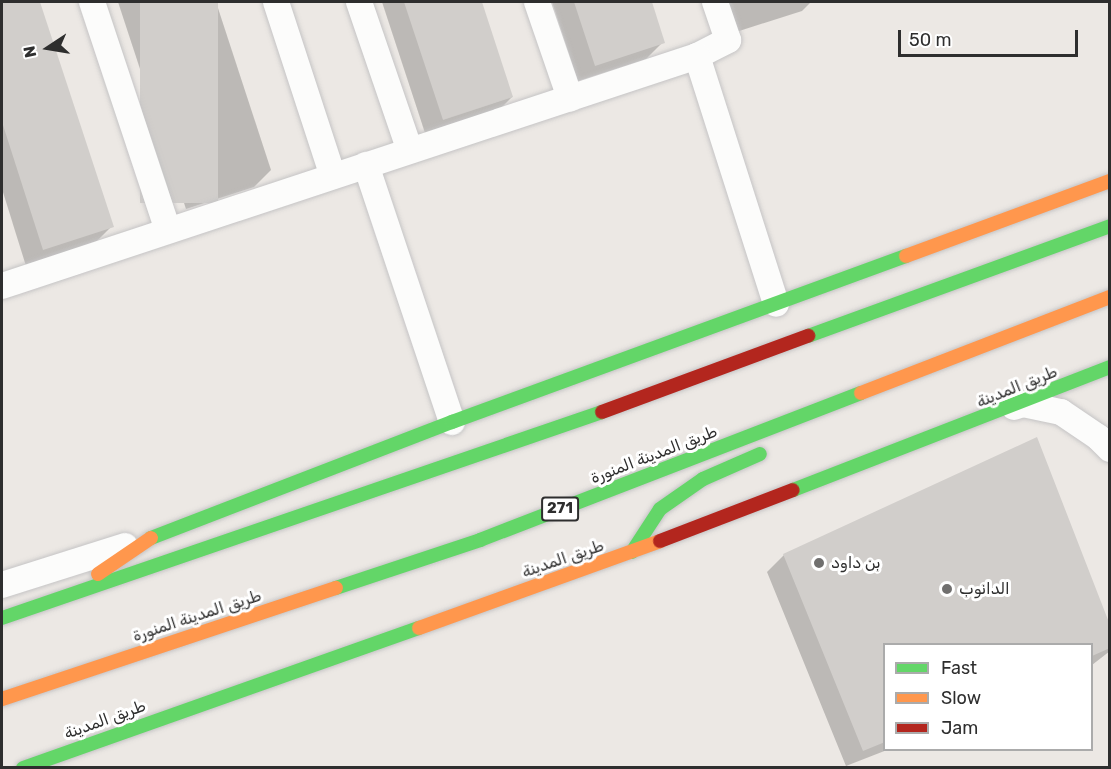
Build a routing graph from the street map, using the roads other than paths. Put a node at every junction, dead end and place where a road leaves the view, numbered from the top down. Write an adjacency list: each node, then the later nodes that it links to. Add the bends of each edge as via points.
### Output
1 (92, 2): 13 (street)
2 (276, 2): 10 (street)
3 (359, 2): 8 (street)
4 (537, 2): 7 (street)
5 (715, 2): 6 (street, via 728,40)
6 (697, 56): 7 (street); 16 (street)
7 (570, 98): 8 (street)
8 (410, 151): 9 (street)
9 (366, 165): 10 (street); 19 (street)
10 (333, 176): 13 (street)
11 (1110, 182): 16 (main road)
12 (1110, 226): 27 (main road, via 467,461)
13 (168, 230): 14 (street)
14 (3, 281)
15 (1110, 297): 18 (main road, طريق المدينة المنورة / 271)
16 (776, 304): 19 (main road)
17 (1110, 367): 21 (main road, طريق المدينة)
18 (842, 400): 20 (main road); 29 (main road, طريق المدينة المنورة / 271, via 480,540)
19 (452, 422): 24 (main road)
20 (816, 425)
21 (954, 430): 23 (street, via 1023,404 1061,412); 25 (main road, طريق المدينة)
22 (775, 448): 25 (main road, via 703,480 660,509)
23 (1110, 449)
24 (151, 538): 26 (street); 27 (main road)
25 (632, 552): 30 (main road, طريق المدينة)
26 (2, 585)
27 (64, 597): 28 (main road)
28 (2, 618)
29 (2, 699)
30 (23, 768)

